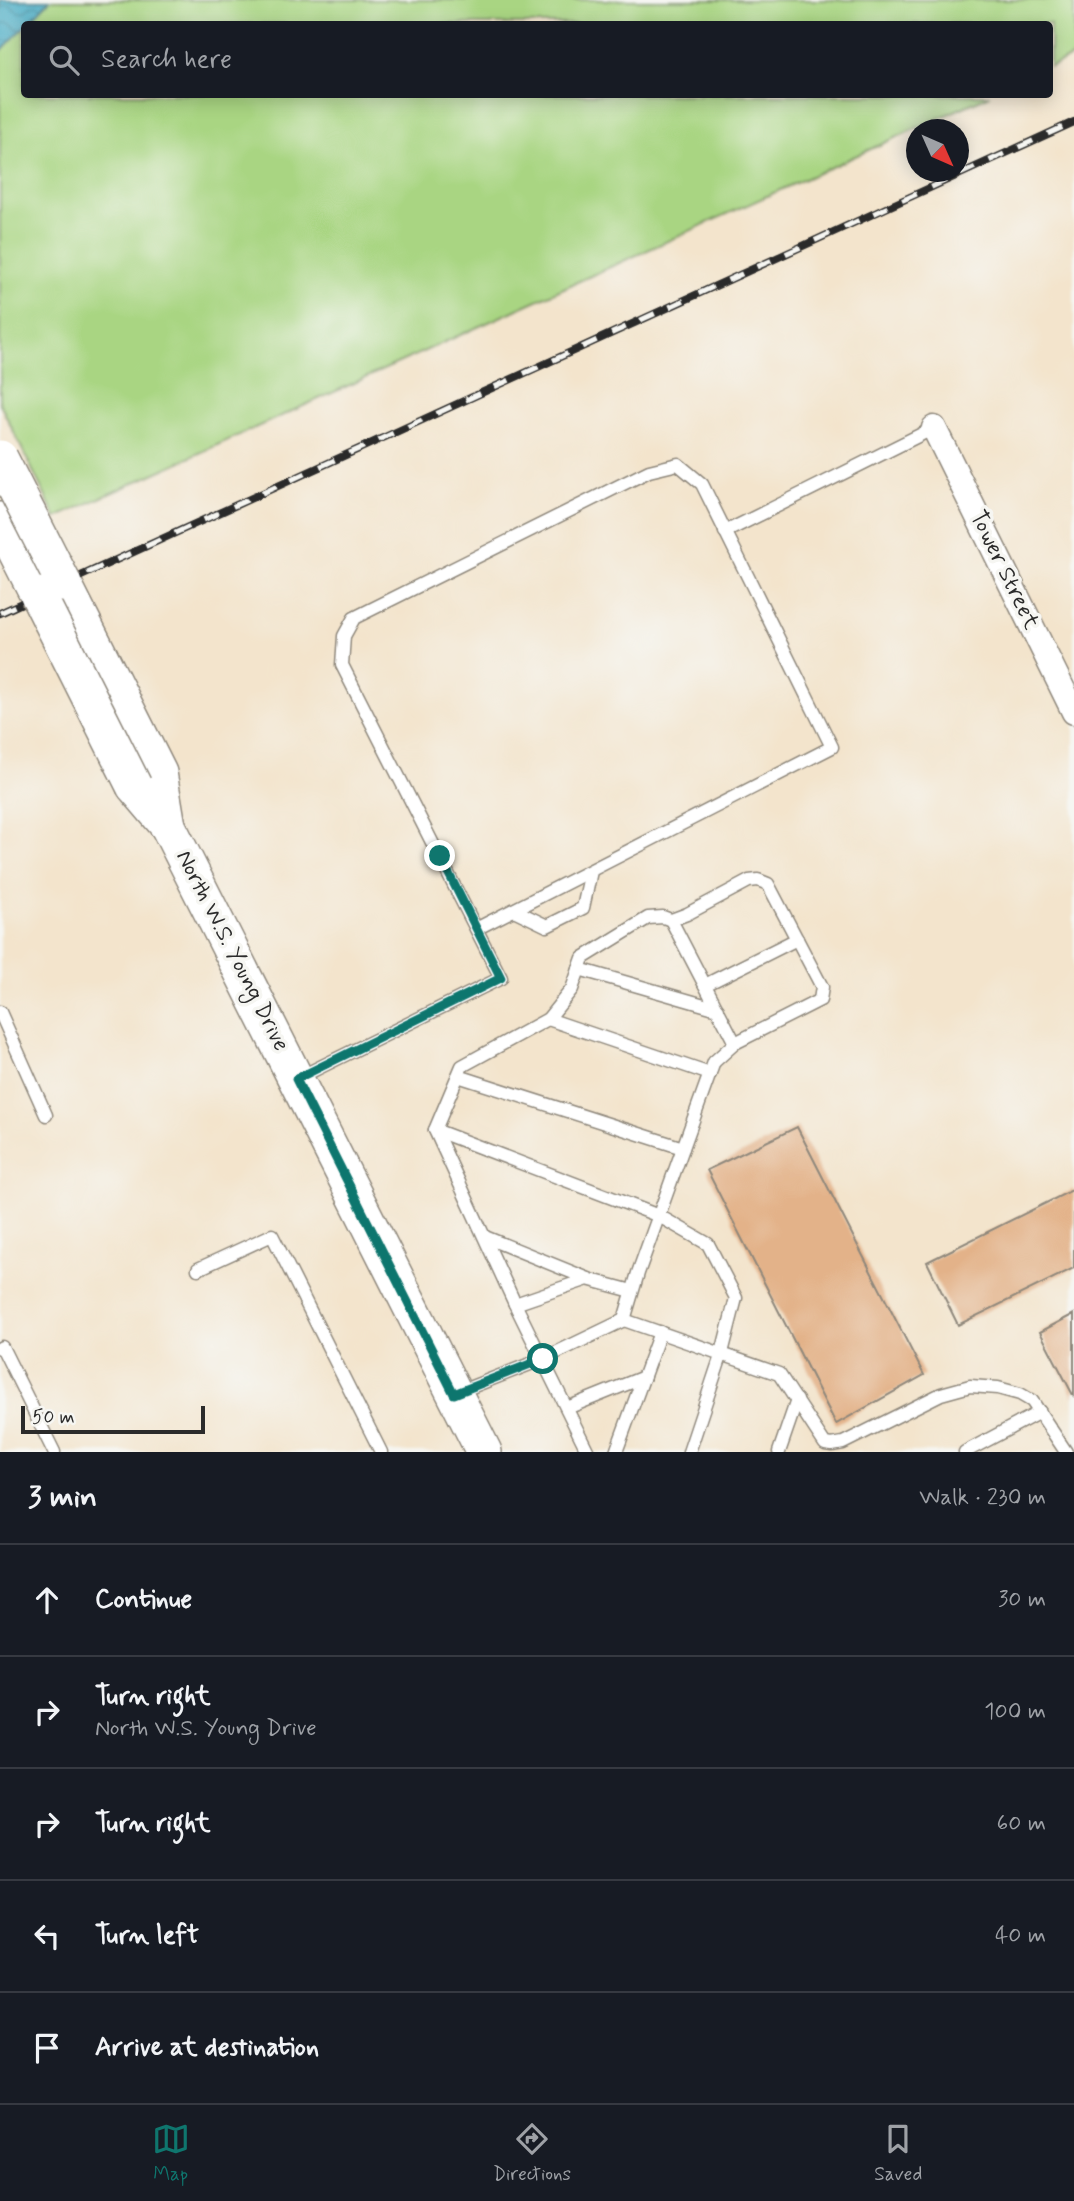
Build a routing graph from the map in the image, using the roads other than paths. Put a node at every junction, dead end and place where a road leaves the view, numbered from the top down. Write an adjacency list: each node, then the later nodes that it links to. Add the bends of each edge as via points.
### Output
1 (933, 428): 4 (lane); 6 (street, Tower Street)
2 (0, 457): 5 (main road, bridge)
3 (0, 520): 5 (main road)
4 (725, 532): 8 (lane, via 832,747); 11 (lane, via 702,484 678,464 659,468 354,618 344,636 342,666)
5 (51, 590): 21 (main road, North W.S. Young Drive)
6 (1064, 666): 7 (street, Tower Street)
7 (1074, 712)
8 (591, 871): 9 (lane); 9 (lane, via 583,908 547,926)
9 (514, 910): 11 (lane)
10 (671, 920): 12 (lane, via 758,880 768,884); 13 (lane, via 649,918 583,958); 14 (lane)
11 (476, 929): 21 (lane, via 501,978)
12 (797, 939): 14 (lane); 18 (lane, via 822,987 820,1000)
13 (579, 969): 15 (lane); 17 (lane, via 572,989)
14 (705, 985): 15 (lane)
15 (718, 1009): 18 (lane)
16 (0, 1012): 22 (lane)
17 (548, 1019): 19 (lane); 20 (lane, via 462,1066)
18 (735, 1043): 19 (lane, via 714,1062)
19 (710, 1074): 24 (lane)
20 (458, 1076): 23 (lane); 24 (lane)
21 (296, 1079): 37 (main road, North W.S. Young Drive)
22 (46, 1115)
23 (435, 1130): 25 (lane); 26 (lane)
24 (683, 1148): 25 (lane)
25 (659, 1216): 29 (lane); 34 (lane, via 708,1244 736,1298)
26 (485, 1237): 28 (lane); 30 (lane)
27 (198, 1269): 43 (lane, via 272,1235)
28 (592, 1280): 29 (lane); 30 (lane)
29 (632, 1291): 31 (lane)
30 (516, 1304): 35 (lane)
31 (624, 1320): 32 (lane); 35 (lane)
32 (660, 1332): 34 (lane); 36 (lane)
33 (0, 1348): 42 (lane)
34 (722, 1353): 38 (lane, via 779,1374); 47 (lane)
35 (543, 1359): 37 (lane); 39 (lane)
36 (644, 1377): 39 (lane); 46 (lane)
37 (454, 1394): 44 (main road, North W.S. Young Drive)
38 (797, 1400): 41 (lane, via 818,1437); 48 (lane)
39 (567, 1408): 45 (lane)
40 (1040, 1412): 41 (lane, via 1020,1394 970,1385 941,1394); 49 (lane); 50 (lane)
41 (832, 1449)
42 (54, 1452)
43 (381, 1452)
44 (484, 1452)
45 (588, 1452)
46 (616, 1452)
47 (689, 1452)
48 (779, 1452)
49 (965, 1452)
50 (1066, 1452)

